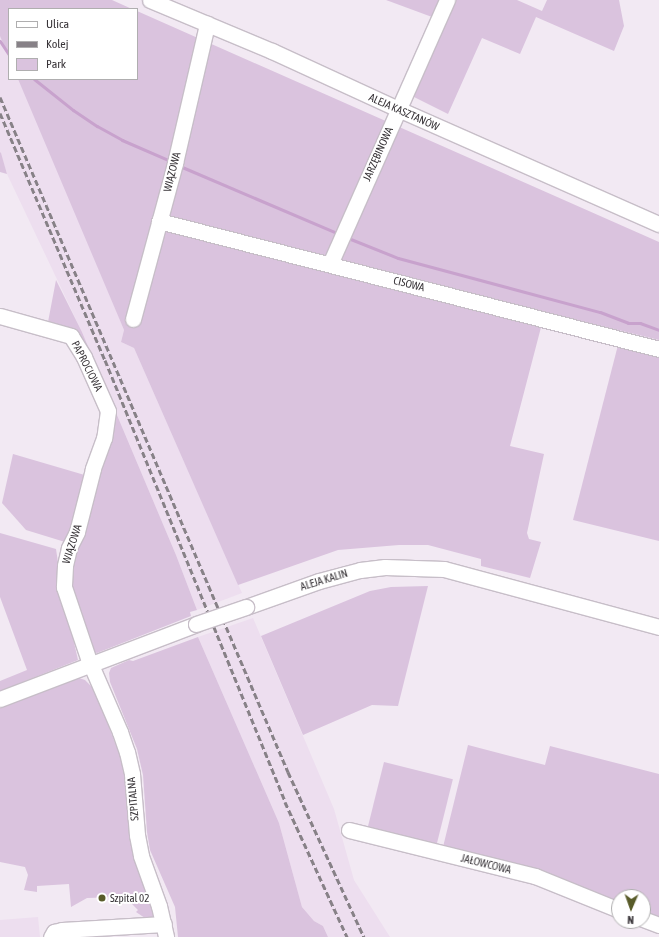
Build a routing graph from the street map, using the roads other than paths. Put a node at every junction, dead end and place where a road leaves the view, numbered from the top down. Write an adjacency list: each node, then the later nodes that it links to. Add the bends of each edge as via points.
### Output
1 (150, 0): 3 (street, ALEJA KASZTANÓW)
2 (446, 0): 4 (street, JARZĘBINOWA)
3 (208, 24): 4 (street, ALEJA KASZTANÓW); 5 (street, WIĄZOWA)
4 (398, 109): 6 (street, ALEJA KASZTANÓW); 7 (street, JARZĘBINOWA)
5 (159, 221): 7 (street, CISOWA); 9 (street, WIĄZOWA)
6 (659, 224)
7 (330, 264): 10 (street, CISOWA)
8 (0, 316): 11 (street, PAPROCIOWA, via 71,336 84,357 108,411)
9 (133, 319)
10 (659, 349)
11 (107, 422): 13 (street, WIĄZOWA, via 65,566 64,588)
12 (659, 627): 13 (street, ALEJA KALIN, bridge, via 480,578 436,569 384,567 360,570 319,581 196,624)
13 (92, 665): 14 (street, ALEJA KALIN); 17 (street, SZPITALNA, via 127,752 132,774 141,856)
14 (0, 699)
15 (348, 830): 16 (street, JAŁOWCOWA, via 535,876)
16 (611, 907)
17 (165, 931): 18 (street)
18 (58, 932)

